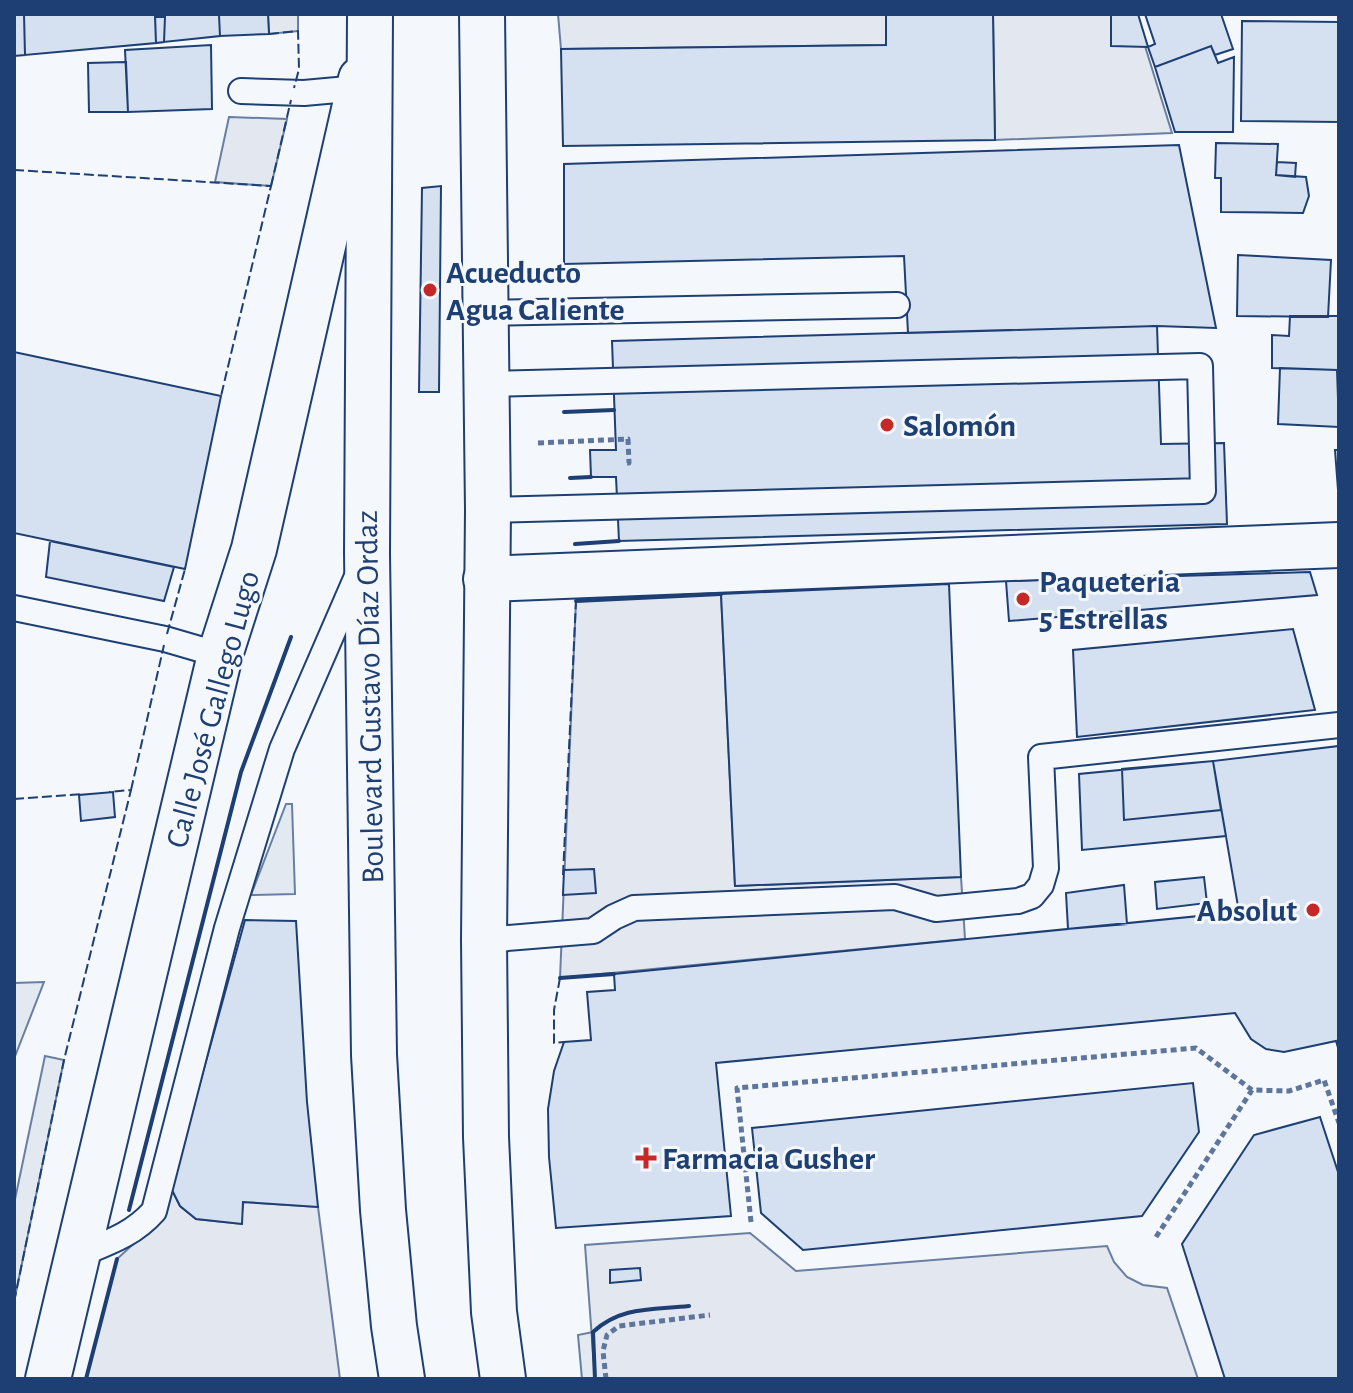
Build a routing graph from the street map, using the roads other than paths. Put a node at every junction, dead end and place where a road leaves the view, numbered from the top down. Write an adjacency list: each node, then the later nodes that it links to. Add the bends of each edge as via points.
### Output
1 (482, 14): 6 (main road)
2 (370, 26): 3 (main road, Calle José Gallego Lugo); 10 (main road, Boulevard Gustavo Díaz Ordaz)
3 (359, 88): 4 (lane); 13 (main road, Calle José Gallego Lugo, via 254,549)
4 (241, 91)
5 (897, 305): 6 (lane)
6 (485, 313): 7 (main road)
7 (487, 384): 8 (main road); 8 (lane, via 1200,366 1203,491)
8 (488, 510): 11 (main road)
9 (1339, 545): 11 (main road)
10 (367, 553): 16 (lane, via 282,749 227,928 154,1211 124,1236); 18 (main road, Boulevard Gustavo Díaz Ordaz, via 374,1055 383,1210)
11 (486, 579): 15 (main road)
12 (14, 608): 13 (lane)
13 (220, 655): 16 (main road, Calle José Gallego Lugo)
14 (1339, 725): 15 (lane, via 1041,757 1046,868 1032,896 1018,901 936,909 895,897 634,908 593,931)
15 (484, 940): 19 (main road, via 486,1137 494,1312)
16 (78, 1255): 17 (main road, Calle José Gallego Lugo)
17 (48, 1379)
18 (402, 1379)
19 (503, 1379)

